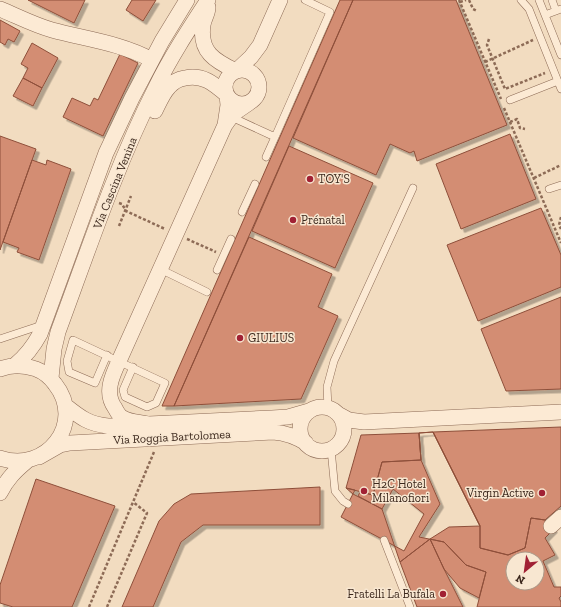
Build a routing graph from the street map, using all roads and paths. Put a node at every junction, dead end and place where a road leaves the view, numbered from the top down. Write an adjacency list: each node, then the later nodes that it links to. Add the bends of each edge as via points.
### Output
1 (187, 0): 19 (street, Via Cascina Venina)
2 (208, 0): 22 (street, via 208,13 203,24 204,44 211,56); 39 (street, Via Cascina Venina, via 155,88)
3 (280, 0): 16 (street)
4 (305, 0): 36 (lane, via 330,12)
5 (467, 0): 9 (path); 12 (path)
6 (521, 0): 14 (lane, via 529,9)
7 (539, 0): 13 (lane)
8 (552, 0): 11 (lane)
9 (460, 1): 20 (path)
10 (0, 9): 19 (street, via 50,30 137,52)
11 (559, 10): 13 (lane)
12 (477, 11)
13 (545, 16): 17 (lane)
14 (540, 37): 18 (path); 21 (lane)
15 (489, 39): 18 (path, via 487,45)
16 (260, 45): 22 (street); 25 (street, via 257,62)
17 (561, 55)
18 (492, 58): 20 (path); 23 (path)
19 (152, 60): 60 (street, Via Cascina Venina, via 106,153)
20 (485, 62): 24 (path)
21 (553, 69): 26 (lane); 27 (path)
22 (236, 70): 25 (street, via 252,73); 30 (street, via 227,78)
23 (498, 75): 24 (path); 27 (path)
24 (492, 78): 29 (path)
25 (259, 81): 32 (street, via 258,94)
26 (558, 81): 28 (lane); 31 (lane)
27 (504, 89): 29 (path)
28 (561, 89)
29 (498, 92): 34 (path)
30 (227, 95): 32 (street, via 236,103); 33 (street); 39 (street, via 214,84 193,76 179,79 169,86 143,135)
31 (510, 100)
32 (248, 103): 33 (street)
33 (229, 119): 36 (lane, via 238,120); 52 (street)
34 (510, 122): 35 (path, via 517,119 520,128); 40 (path)
35 (525, 129)
36 (275, 137): 37 (lane)
37 (266, 158)
38 (561, 165): 40 (path)
39 (118, 172): 46 (street, Via Cascina Venina)
40 (534, 178): 53 (path)
41 (255, 184): 48 (lane)
42 (561, 185): 44 (lane)
43 (413, 188): 69 (lane, via 334,361 327,387)
44 (549, 189)
45 (131, 196): 47 (path)
46 (108, 200): 47 (path, via 122,204); 66 (street, Via Cascina Venina, via 58,332)
47 (126, 211): 50 (path); 52 (path)
48 (242, 212)
49 (561, 218): 51 (path)
50 (119, 226)
51 (561, 229)
52 (176, 234): 56 (path); 57 (street)
53 (560, 238): 55 (path)
54 (231, 239): 56 (lane)
55 (561, 243)
56 (223, 256): 58 (lane)
57 (160, 269): 59 (lane); 62 (street)
58 (217, 270)
59 (207, 292)
60 (44, 324): 61 (lane); 63 (street, Via Cascina Venina, via 35,344)
61 (0, 338)
62 (113, 358): 62 (lane, via 73,340 67,361 69,372 95,383); 64 (lane); 72 (street, via 109,396 112,404 123,418)
63 (15, 365): 65 (street, Via Cascina Venina); 66 (street, Via Cascina Venina, via 40,370)
64 (133, 367): 64 (lane, via 165,383 156,403 147,407 125,396 123,390)
65 (0, 369)
66 (51, 378): 67 (street, Via Cascina Venina, via 61,391)
67 (66, 406): 72 (street, Via Roggia Bartolomea, via 84,420 95,424); 78 (street, Via Cascina Venina, via 66,422 61,436 52,448)
68 (309, 411): 69 (street, Via Roggia Bartolomea, via 321,407); 72 (street, Via Roggia Bartolomea, via 288,417); 75 (street, via 301,430)
69 (333, 411): 71 (street, Via Roggia Bartolomea, via 349,420); 73 (street, via 342,420)
70 (561, 412): 71 (street, Via Roggia Bartolomea)
71 (364, 422): 73 (street, Via Roggia Bartolomea, via 350,428)
72 (148, 424)
73 (344, 434): 76 (street, Via Roggia Bartolomea)
74 (155, 438): 75 (street, Via Roggia Bartolomea, via 273,432 296,436); 78 (street, Via Roggia Bartolomea, via 70,443 60,445); 80 (path, via 156,447)
75 (306, 443): 76 (street, Via Roggia Bartolomea, via 318,450)
76 (331, 449): 81 (lane, via 335,491)
77 (0, 458): 78 (street, via 14,462)
78 (33, 459): 79 (street, Via Cascina Venina, via 13,472)
79 (0, 493)
80 (133, 502): 83 (path); 84 (path, via 147,513)
81 (348, 504)
82 (384, 540): 85 (lane)
83 (89, 607)
84 (107, 607)
85 (410, 607)

